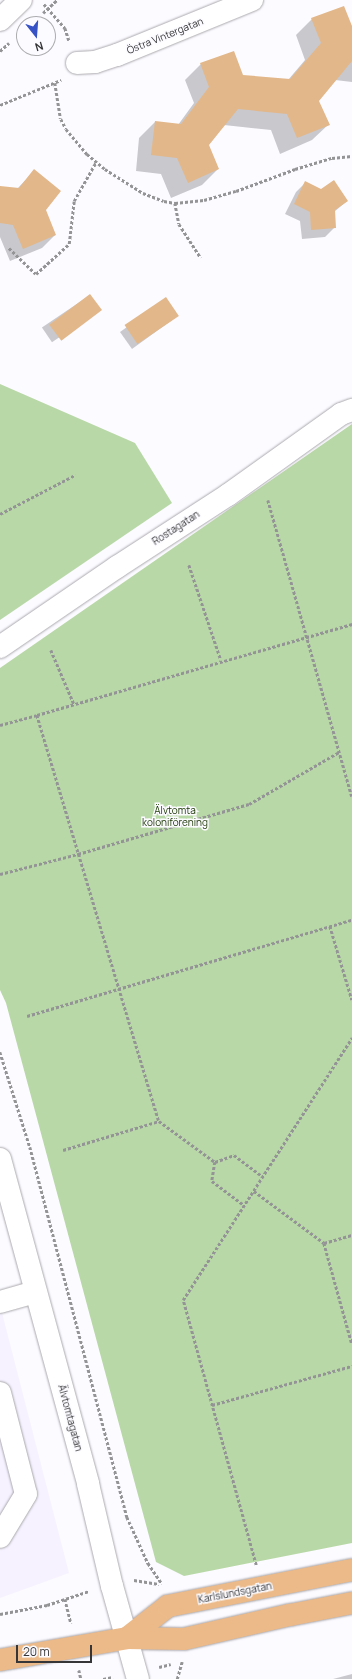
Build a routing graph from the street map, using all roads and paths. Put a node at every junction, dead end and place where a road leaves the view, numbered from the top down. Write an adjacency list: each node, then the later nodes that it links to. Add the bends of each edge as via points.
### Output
1 (21, 0): 3 (street)
2 (252, 0): 4 (street, Östra Vintergatan, via 117,55 95,62)
3 (0, 20)
4 (77, 63)
5 (0, 105): 7 (path, via 55,83 61,119 66,129)
6 (352, 156): 8 (path, via 332,158 295,169 218,197)
7 (96, 162): 8 (path, via 147,195); 9 (path, via 74,201 68,244 36,274)
8 (175, 203): 10 (path, via 179,224)
9 (9, 248)
10 (201, 258)
11 (352, 410): 18 (street, Rostagatan, via 340,414 228,495)
12 (75, 475): 14 (path)
13 (268, 500): 17 (path)
14 (0, 514)
15 (189, 565): 20 (path)
16 (352, 624): 17 (path)
17 (306, 637): 20 (path); 24 (path)
18 (0, 647)
19 (51, 650): 21 (path)
20 (221, 660): 21 (path)
21 (74, 704): 22 (path)
22 (37, 715): 23 (path); 26 (path)
23 (0, 725)
24 (340, 752): 25 (path); 26 (path, via 249,804)
25 (352, 796)
26 (78, 854): 27 (path); 30 (path)
27 (0, 874)
28 (352, 920): 29 (path)
29 (330, 926): 30 (path); 31 (path)
30 (119, 988): 32 (path); 35 (path)
31 (352, 1000)
32 (27, 1016)
33 (352, 1038): 39 (path)
34 (0, 1052): 53 (path, via 30,1147 127,1517 141,1549)
35 (159, 1121): 36 (path); 38 (path)
36 (63, 1150)
37 (0, 1162): 44 (street, Älvtomtagatan)
38 (215, 1162): 39 (path, via 234,1155); 41 (path, via 212,1181)
39 (263, 1177): 40 (path)
40 (254, 1191): 41 (path); 43 (path)
41 (244, 1205): 49 (path, via 183,1300)
42 (352, 1235): 43 (path)
43 (324, 1243): 46 (path)
44 (36, 1292): 45 (street); 57 (street, Älvtomtagatan)
45 (0, 1302)
46 (352, 1344)
47 (352, 1366): 49 (path)
48 (0, 1393): 50 (street, via 26,1494)
49 (212, 1405): 51 (path)
50 (0, 1538)
51 (256, 1567)
52 (352, 1570): 57 (main road, Karlslundsgatan, via 168,1606)
53 (164, 1589)
54 (84, 1593): 56 (path, via 47,1605)
55 (352, 1603): 57 (main road, Karlslundsgatan, via 184,1639)
56 (0, 1614)
57 (127, 1638): 59 (main road, Karlslundsgatan); 60 (street, Älvtomtagatan)
58 (180, 1655): 61 (path, via 182,1661)
59 (0, 1660)
60 (138, 1679)
61 (177, 1679)

